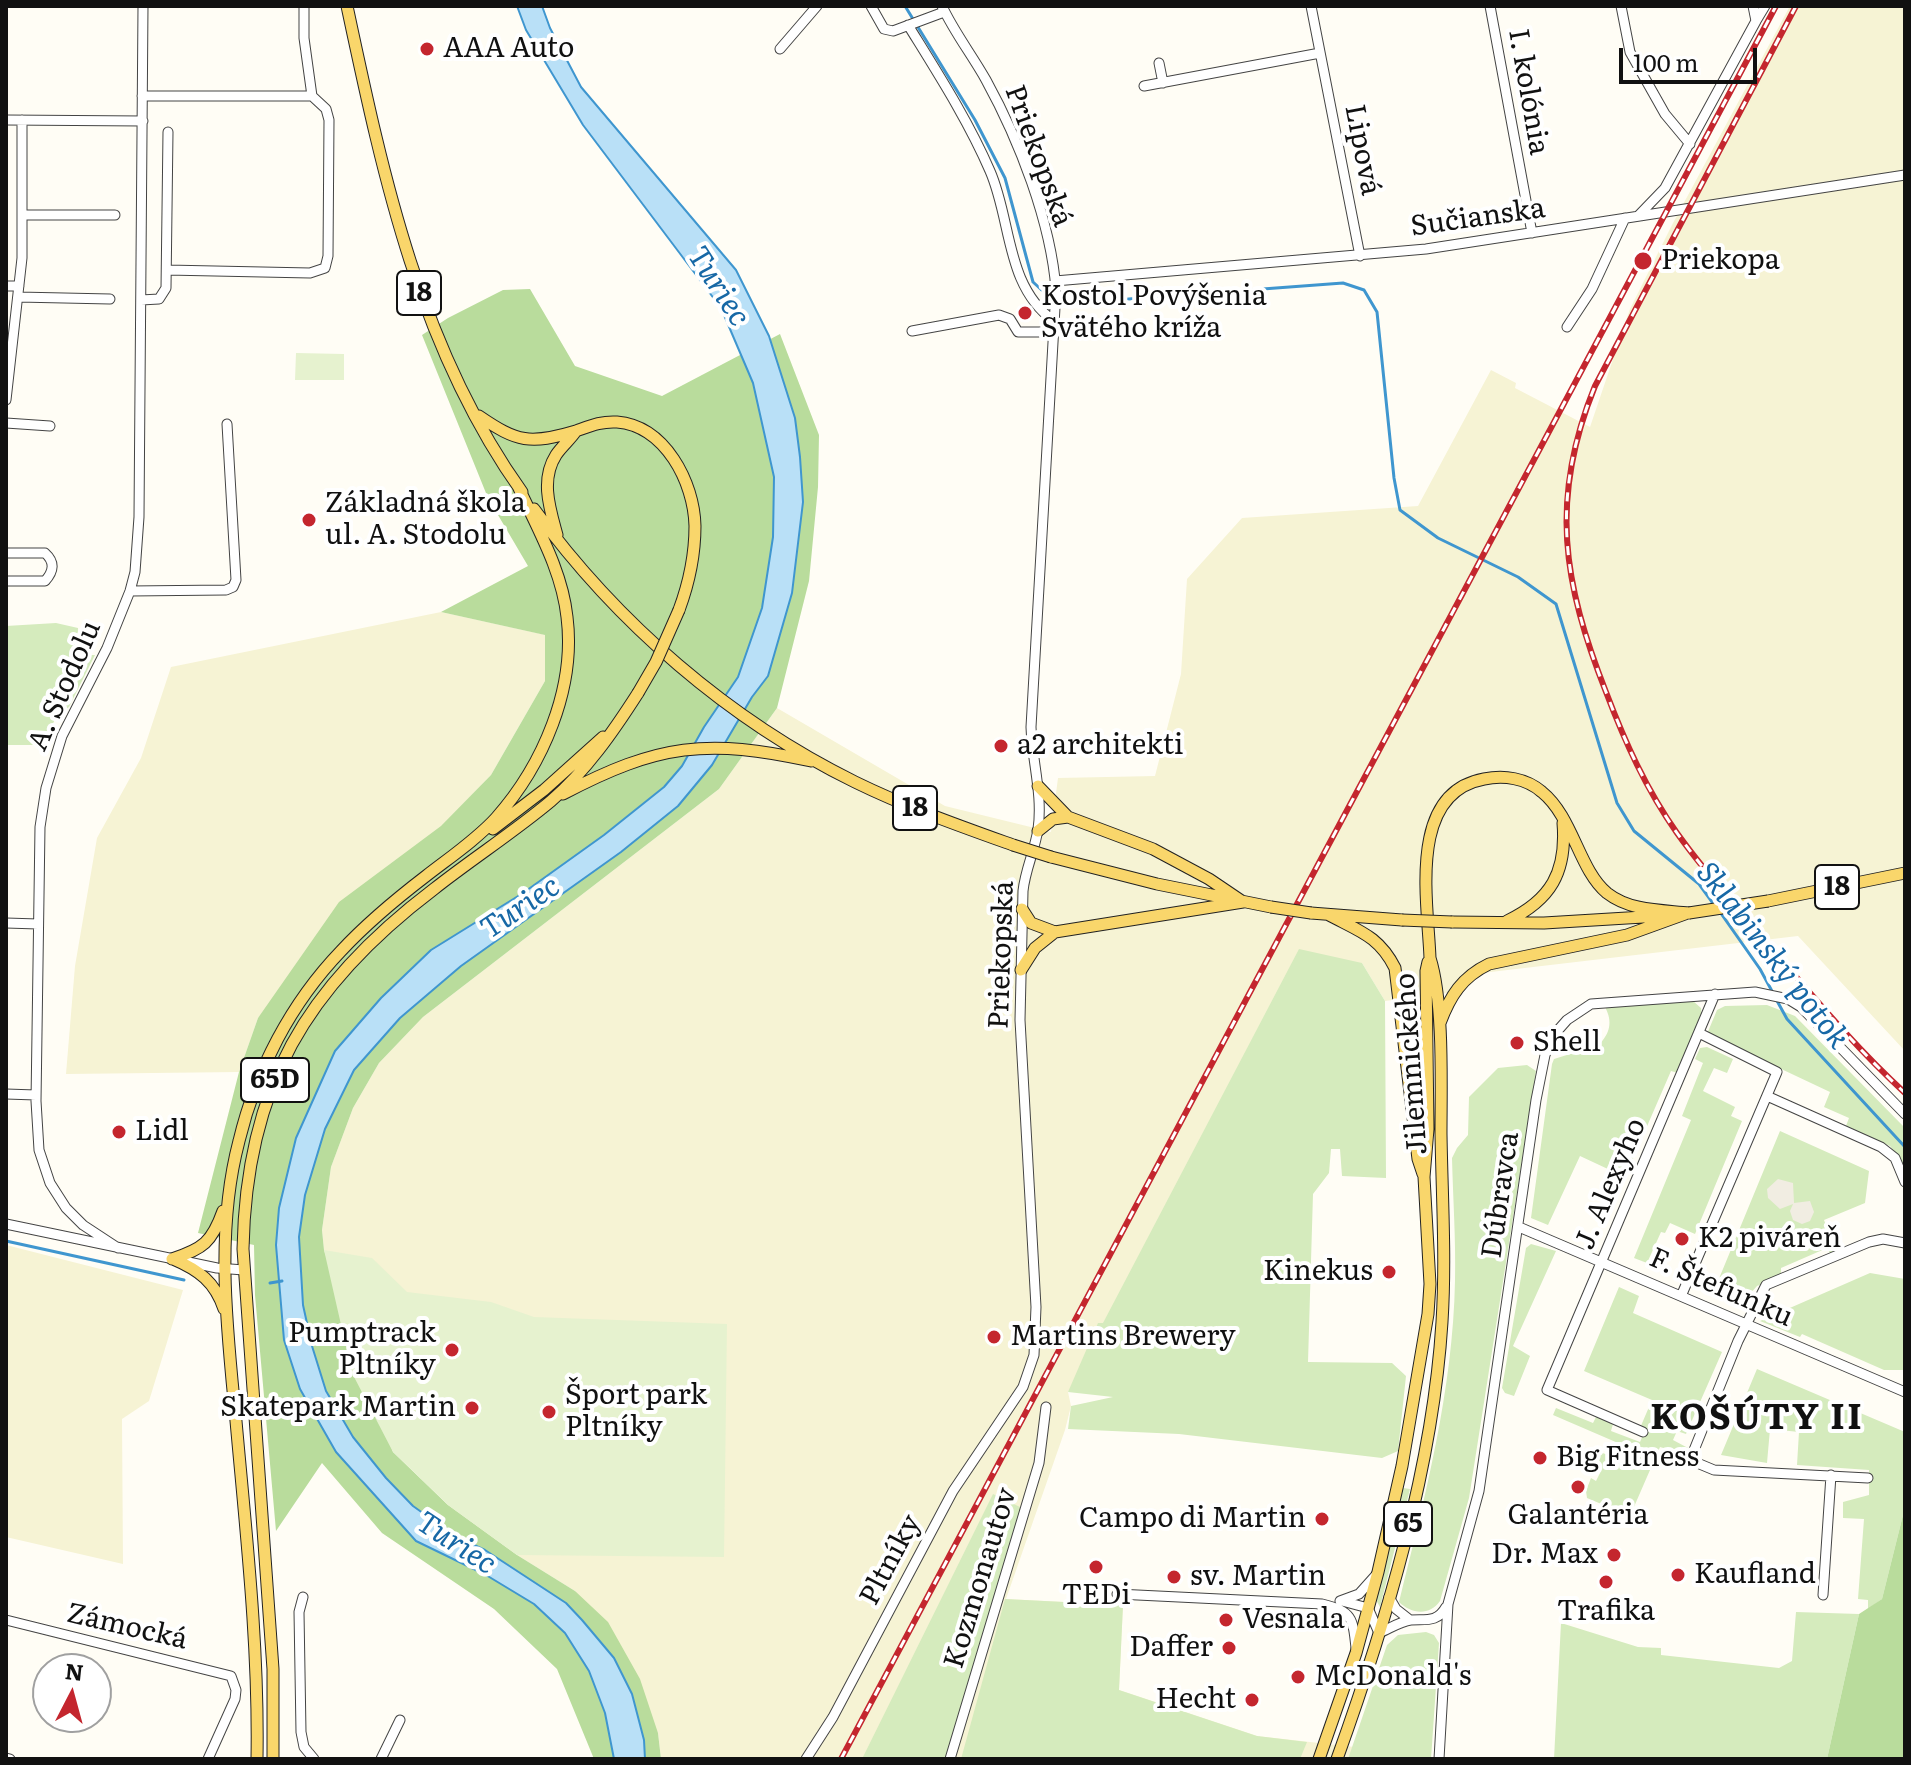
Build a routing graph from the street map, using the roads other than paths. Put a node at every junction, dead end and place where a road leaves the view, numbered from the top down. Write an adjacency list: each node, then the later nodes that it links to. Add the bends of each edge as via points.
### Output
1 (143, 6): 19 (street, A. Stodolu)
2 (304, 6): 20 (street)
3 (347, 6): 43 (main road, 18, via 407,259 434,331)
4 (817, 6): 14 (street)
5 (871, 6): 13 (street, via 884,29)
6 (1311, 6): 15 (street, Lipová)
7 (1490, 6): 31 (street, I. kolónia)
8 (1621, 6): 25 (street, via 1630,52 1665,114)
9 (1753, 6): 12 (street)
10 (1765, 6): 12 (street)
11 (943, 9): 13 (street); 35 (street, Priekopská, via 987,81 1019,152)
12 (1756, 21): 25 (street)
13 (908, 25): 39 (street, via 990,170 1016,270)
14 (780, 49)
15 (1320, 53): 17 (street); 32 (street, Lipová)
16 (1159, 63): 17 (street)
17 (1163, 83): 18 (street)
18 (1144, 86)
19 (142, 96): 20 (street); 23 (street, A. Stodolu)
20 (312, 96): 33 (street, via 329,120 325,268 310,273)
21 (6, 120): 22 (street)
22 (22, 120): 23 (street); 27 (street)
23 (143, 121): 38 (street, A. Stodolu)
24 (168, 132): 33 (street)
25 (1690, 144): 29 (street, via 1665,188)
26 (1905, 175): 29 (street, Sučianska)
27 (22, 215): 28 (street); 36 (street)
28 (115, 215)
29 (1638, 216): 30 (street, Sučianska)
30 (1625, 218): 31 (street, Sučianska); 40 (street, via 1592,289)
31 (1532, 233): 32 (street, Sučianska)
32 (1360, 256): 35 (street, Sučianska)
33 (167, 270): 38 (street, via 163,296)
34 (6, 286): 36 (street)
35 (1055, 286): 39 (street, Priekopská)
36 (19, 292): 37 (street); 42 (street)
37 (110, 299)
38 (141, 300): 52 (street, A. Stodolu, via 139,517)
39 (1054, 327): 41 (street, via 1018,332 1010,319 999,315); 55 (street, Priekopská, via 1031,727)
40 (1567, 327)
41 (912, 331)
42 (6, 400)
43 (475, 413): 47 (main road, via 524,440); 48 (main road, 18)
44 (6, 423): 46 (street)
45 (227, 424): 52 (street, via 233,587)
46 (50, 426)
47 (576, 431): 49 (main road, via 548,471); 53 (main road, bridge, via 608,422 637,426 656,438 677,464 695,522 691,567 679,610 656,662)
48 (518, 486): 49 (main road, 18); 60 (main road, via 563,592 567,672 550,729 519,787 494,820)
49 (558, 539): 54 (main road, 18, via 632,623 702,685)
50 (6, 553): 51 (street, via 45,553 53,566 45,581)
51 (6, 581)
52 (130, 591): 68 (street, A. Stodolu, via 52,768 40,827)
53 (612, 729): 56 (main road); 60 (main road, via 544,790)
54 (820, 763): 56 (main road, via 715,747 667,753 609,770); 62 (main road, 18, bridge, via 886,797 1013,845 1124,877)
55 (1038, 786): 57 (main road); 59 (street, Priekopská)
56 (552, 800): 89 (main road, 65D, via 389,925 313,1010 279,1068 259,1123 245,1197)
57 (1068, 817): 59 (main road, via 1053,819); 62 (main road, via 1163,854)
58 (1562, 818): 64 (main road, via 1609,895 1633,906); 67 (main road, via 1562,857 1547,892 1529,910); 70 (main road, via 1542,791 1508,777 1481,779 1447,800 1435,818 1428,847)
59 (1038, 831): 63 (street, Priekopská, via 1024,876)
60 (454, 855): 81 (main road, 65D, via 382,911 300,1001 249,1103)
61 (1905, 873): 64 (main road, 18, bridge)
62 (1243, 902): 65 (main road, 18, bridge); 69 (main road)
63 (1022, 909): 69 (main road, via 1031,923); 71 (street, Priekopská)
64 (1689, 913): 67 (main road, 18); 73 (main road, via 1627,935 1489,964 1456,989)
65 (1329, 915): 67 (main road, 18, bridge); 79 (main road, via 1370,936 1395,968)
66 (6, 923): 68 (street)
67 (1503, 923)
68 (38, 924): 76 (street, A. Stodolu)
69 (1055, 932): 71 (main road, via 1035,948)
70 (1430, 958): 73 (main road, Jilemnického / 65); 79 (main road, Jilemnického / 65)
71 (1021, 970): 93 (street, Priekopská, via 1037,1327)
72 (1715, 994): 74 (street, J. Alexyho); 78 (street, Dúbravca, via 1755,992 1801,1007); 83 (street, Dúbravca, via 1600,1002 1581,1009 1560,1027 1542,1072)
73 (1438, 1027): 103 (main road, Jilemnického / 65, via 1444,1240 1440,1345 1424,1451)
74 (1699, 1033): 77 (street, via 1777,1072); 87 (street, J. Alexyho)
75 (6, 1094): 76 (street)
76 (36, 1095): 85 (street, A. Stodolu, via 39,1150 57,1195 74,1217)
77 (1767, 1096): 80 (street, via 1881,1147 1895,1158); 90 (street)
78 (1905, 1114)
79 (1424, 1177): 99 (main road, Jilemnického / 65, via 1428,1314)
80 (1905, 1182)
81 (229, 1195): 86 (main road, via 213,1236 198,1250); 88 (main road, 65D)
82 (6, 1224): 85 (street)
83 (1519, 1227): 87 (street, F. Štefunku); 106 (street, Dúbravca, via 1479,1491)
84 (1905, 1243): 92 (street, via 1869,1242 1766,1285)
85 (118, 1248): 86 (street)
86 (172, 1259): 88 (street); 91 (main road, via 212,1284)
87 (1602, 1261): 90 (street, F. Štefunku); 96 (street, J. Alexyho, via 1547,1390)
88 (226, 1269): 89 (street); 91 (main road, 65D)
89 (244, 1270): 115 (main road, 65D, via 273,1669)
90 (1682, 1294): 92 (street, F. Štefunku)
91 (227, 1317): 114 (main road, 65D)
92 (1747, 1324): 94 (street, F. Štefunku); 97 (street, via 1690,1460 1714,1470)
93 (1023, 1387): 118 (street, Pltníky, via 953,1491)
94 (1905, 1392)
95 (1046, 1407): 119 (street, Kozmonautov, via 1039,1463)
96 (1643, 1432)
97 (1831, 1475): 98 (street); 101 (street)
98 (1868, 1478)
99 (1378, 1572): 104 (street, via 1359,1594); 107 (main road, Jilemnického / 65)
100 (1117, 1594): 105 (street)
101 (1823, 1595)
102 (303, 1597): 116 (street, via 301,1732)
103 (1389, 1597): 109 (street); 110 (main road, Jilemnického / 65)
104 (1342, 1601): 105 (street); 107 (street)
105 (1322, 1604): 111 (street, via 1347,1614 1354,1625)
106 (1448, 1604): 109 (street, via 1439,1617); 122 (street, Dúbravca)
107 (1368, 1608): 110 (street); 111 (main road, Jilemnického / 65)
108 (6, 1620): 113 (street, Zámocká, via 225,1673 234,1681 235,1699)
109 (1410, 1620): 110 (street)
110 (1379, 1633): 121 (main road, Jilemnického / 65)
111 (1356, 1653): 120 (main road, Jilemnického / 65)
112 (400, 1720): 117 (street)
113 (208, 1759)
114 (257, 1759)
115 (273, 1759)
116 (314, 1759)
117 (381, 1759)
118 (806, 1759)
119 (950, 1759)
120 (1319, 1759)
121 (1337, 1759)
122 (1439, 1759)

